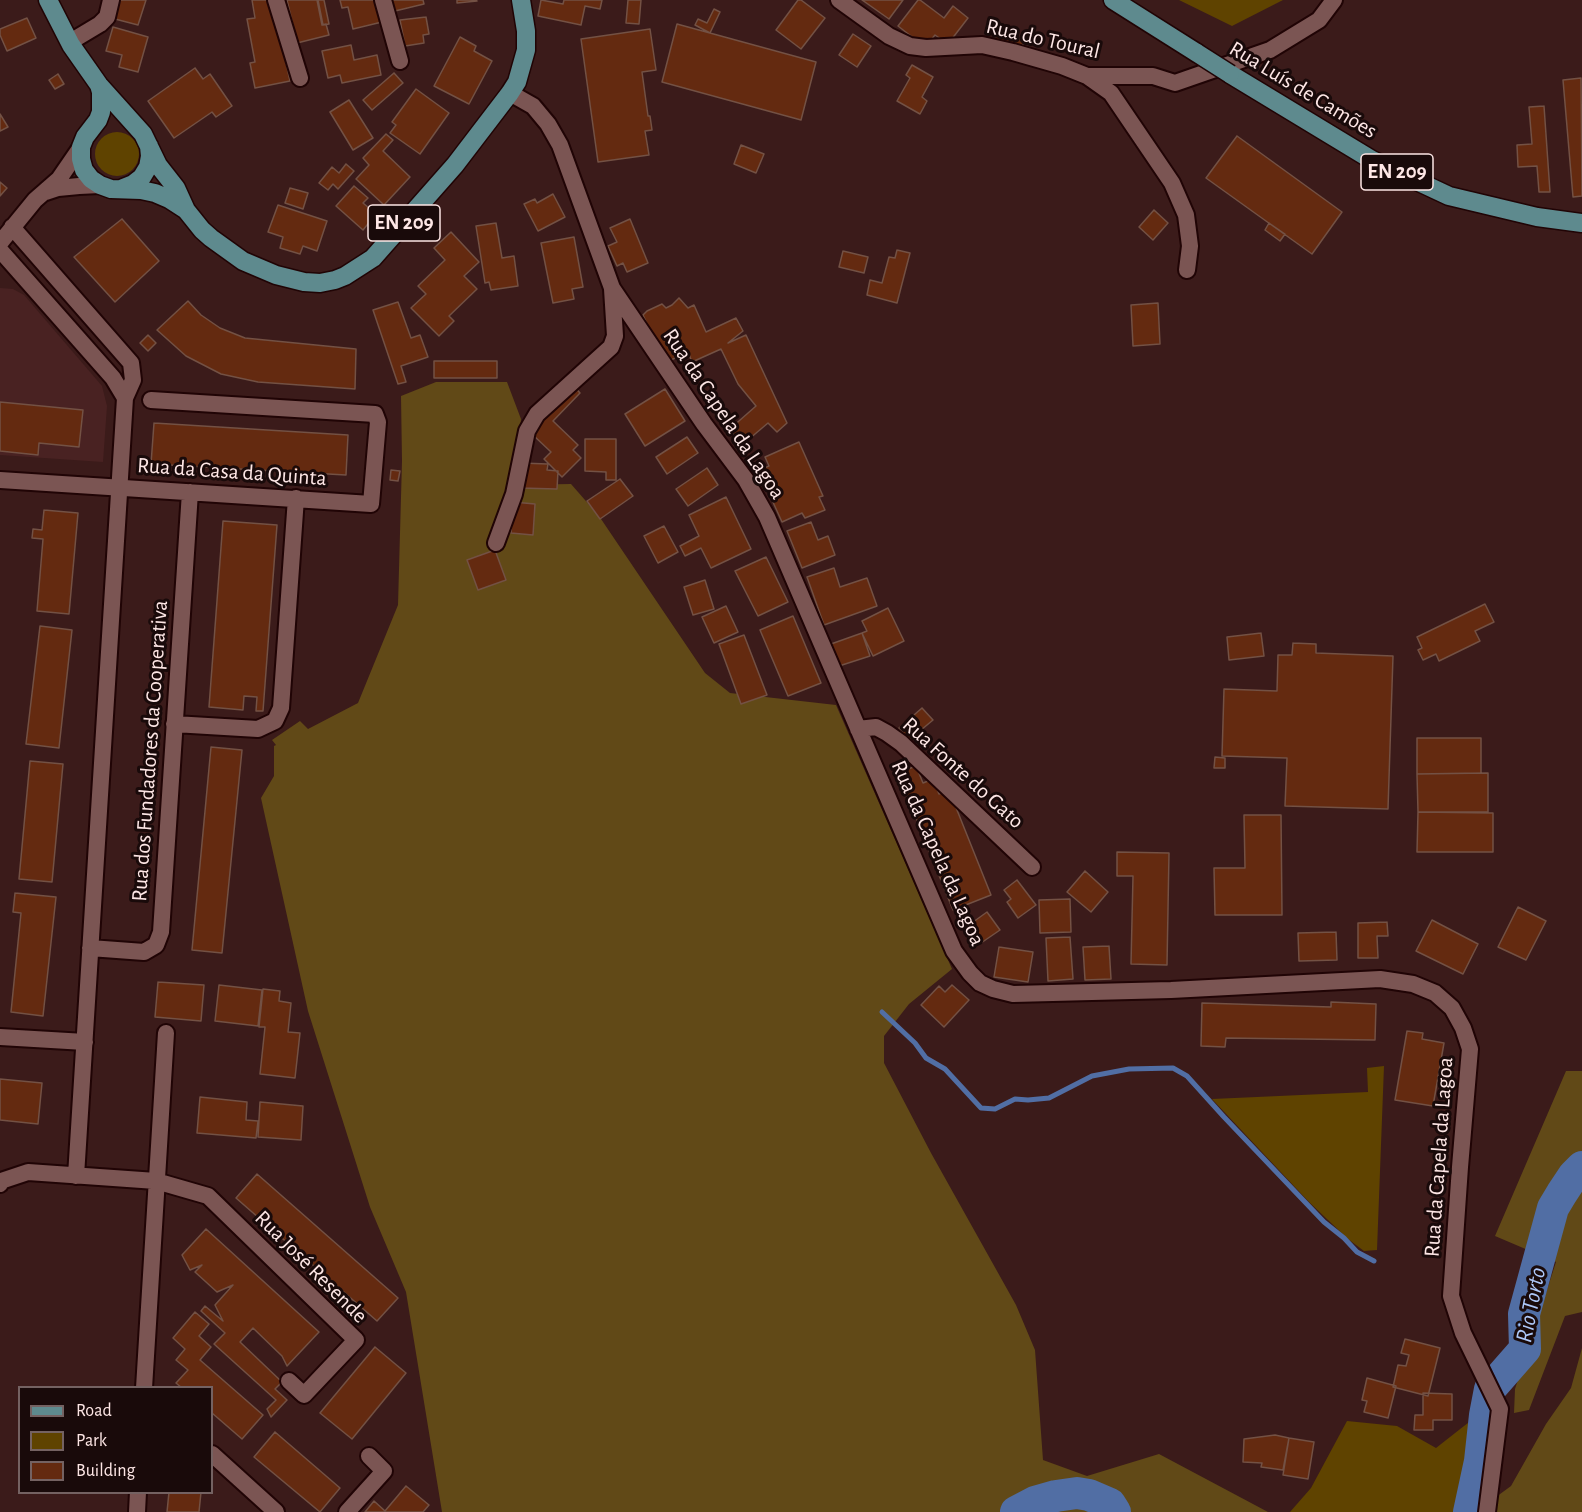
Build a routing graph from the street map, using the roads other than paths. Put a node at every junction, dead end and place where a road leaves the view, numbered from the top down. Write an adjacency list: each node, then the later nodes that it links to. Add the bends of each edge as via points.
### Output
1 (111, 0): 9 (street, via 107,17)
2 (276, 0): 12 (street)
3 (383, 0): 10 (street)
4 (521, 0): 14 (main road, EN 209, via 526,50)
5 (839, 0): 11 (street, Rua do Toural, via 910,46 982,45)
6 (1113, 0): 23 (main road, Rua Luís de Camões / EN 209, bridge, via 1372,160 1449,196 1536,217)
7 (1334, 0): 11 (street, Rua do Toural, via 1319,20 1270,50 1175,83 1153,76)
8 (52, 5): 9 (main road)
9 (70, 42): 13 (main road)
10 (400, 61)
11 (1087, 76): 27 (street, via 1111,93 1172,183 1186,215 1190,246)
12 (300, 78)
13 (99, 85): 15 (main road); 16 (main road, via 101,112)
14 (510, 93): 22 (main road, EN 209, via 456,165 373,258 335,280 304,282 243,261 211,238); 28 (street, Rua da Capela da Lagoa, via 533,106 560,145)
15 (135, 126): 16 (main road, via 113,120); 17 (main road, EN 209)
16 (93, 128): 18 (main road)
17 (148, 144): 20 (main road, via 148,167 142,177); 22 (main road, EN 209)
18 (81, 147): 19 (main road, via 84,170); 21 (street)
19 (100, 185): 20 (main road, EN 209); 21 (street)
20 (123, 188): 22 (main road, EN 209, via 155,193)
21 (45, 192): 24 (street)
22 (186, 210)
23 (1582, 223)
24 (12, 227): 25 (street); 29 (street)
25 (0, 243)
26 (0, 250): 30 (street)
27 (1187, 270)
28 (612, 288): 37 (street, via 615,336 611,347 537,414 527,431 514,494); 39 (street, Rua da Capela da Lagoa, via 747,480)
29 (110, 340): 30 (street); 31 (street, via 131,363 133,380)
30 (92, 354): 31 (street)
31 (125, 399): 34 (street)
32 (151, 400): 36 (street, Rua da Casa da Quinta, via 375,414 378,422 371,504)
33 (0, 480): 34 (street, Rua da Casa da Quinta)
34 (120, 487): 35 (street, Rua da Casa da Quinta); 41 (street)
35 (190, 492): 36 (street, Rua da Casa da Quinta); 38 (street, Rua dos Fundadores da Cooperativa)
36 (296, 498): 38 (street, via 281,708 275,721 258,729)
37 (496, 543)
38 (174, 724): 41 (street, Rua dos Fundadores da Cooperativa, via 161,932 156,945 144,952)
39 (858, 729): 40 (street, Rua Fonte do Gato, via 876,727 901,743); 56 (street, Rua da Capela da Lagoa, via 954,951 970,973 993,989 1013,994 1171,990 1380,979 1413,984 1435,993 1452,1008 1470,1049 1452,1296 1463,1333 1500,1409)
40 (1032, 867)
41 (90, 948): 44 (street)
42 (166, 1033): 46 (street)
43 (0, 1036): 44 (street)
44 (86, 1042): 45 (street)
45 (76, 1176): 46 (street); 47 (street, via 28,1172)
46 (156, 1181): 48 (street, Rua José Resende, via 208,1196 356,1340 304,1395); 49 (street)
47 (0, 1184)
48 (289, 1381)
49 (144, 1386)
50 (213, 1455): 54 (street)
51 (369, 1456): 55 (street, via 384,1471)
52 (138, 1494): 53 (street)
53 (137, 1512)
54 (276, 1512)
55 (347, 1512)
56 (1487, 1512)

